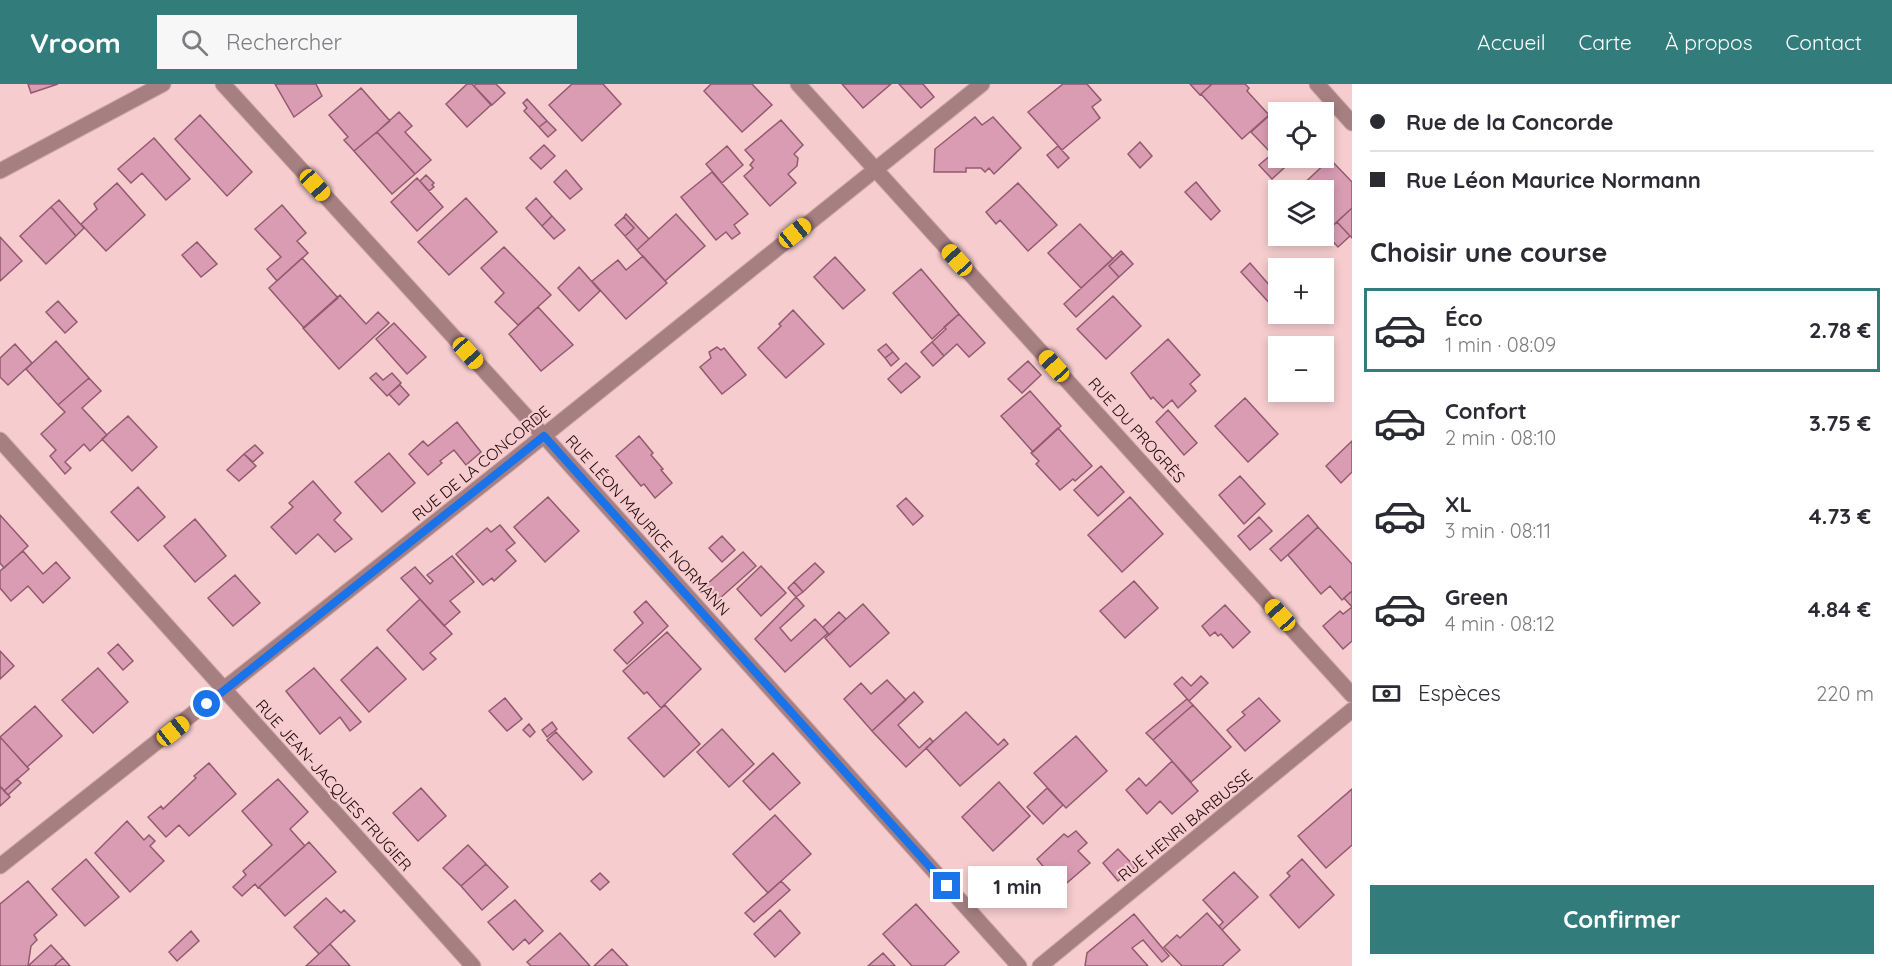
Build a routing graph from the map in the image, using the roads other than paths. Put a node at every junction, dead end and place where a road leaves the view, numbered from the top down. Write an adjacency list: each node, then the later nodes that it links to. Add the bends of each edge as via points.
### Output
1 (163, 84): 8 (street)
2 (223, 84): 9 (street, RUE LÉON MAURICE NORMANN)
3 (798, 84): 7 (street, RUE DU PROGRÈS)
4 (981, 84): 7 (street, RUE DE LA CONCORDE)
5 (1317, 84): 6 (street)
6 (1352, 123)
7 (874, 168): 9 (street, RUE DE LA CONCORDE); 12 (street, RUE DU PROGRÈS)
8 (0, 171)
9 (544, 436): 11 (street, RUE DE LA CONCORDE); 16 (street, RUE LÉON MAURICE NORMANN)
10 (0, 440): 11 (street, RUE JEAN-JACQUES FRUGIER)
11 (224, 690): 14 (street, RUE DE LA CONCORDE); 15 (street, RUE JEAN-JACQUES FRUGIER)
12 (1352, 695)
13 (1352, 710): 17 (street, RUE HENRI BARBUSSE)
14 (0, 866)
15 (473, 966)
16 (1019, 966)
17 (1040, 966)

